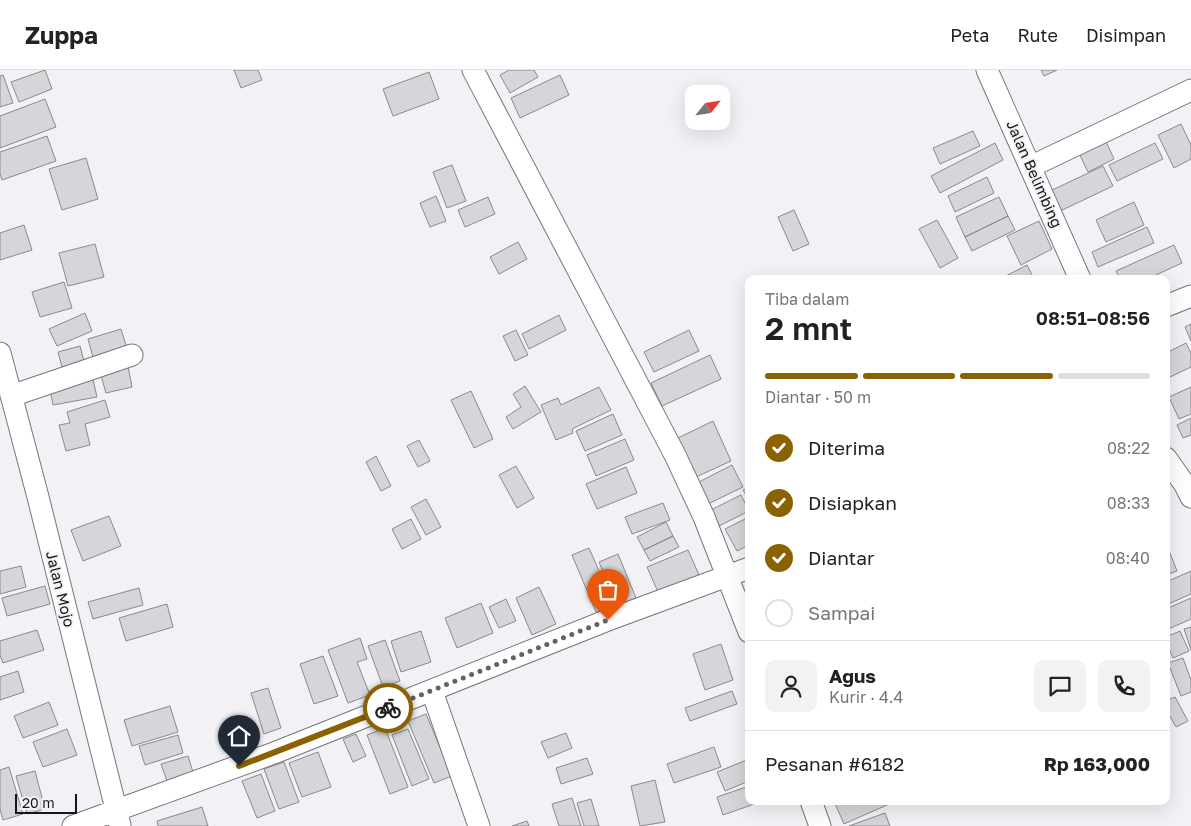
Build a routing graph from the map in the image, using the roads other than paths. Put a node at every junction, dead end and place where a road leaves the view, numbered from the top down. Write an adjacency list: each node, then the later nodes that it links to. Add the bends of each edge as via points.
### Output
1 (473, 70): 14 (street, via 675,455)
2 (987, 70): 4 (street, Jalan Belimbing)
3 (1191, 90): 4 (street)
4 (1030, 167): 5 (street, Jalan Belimbing)
5 (1078, 275)
6 (1191, 296): 7 (street)
7 (1170, 304)
8 (0, 353): 10 (street, Jalan Mojo)
9 (132, 355): 10 (street)
10 (11, 396): 18 (street, Jalan Mojo)
11 (1170, 464): 12 (street)
12 (1191, 498)
13 (745, 570): 14 (street)
14 (729, 577): 15 (street); 16 (street, via 608,620)
15 (745, 621)
16 (432, 691): 18 (street); 20 (street)
17 (812, 805): 21 (street)
18 (118, 819): 19 (street)
19 (73, 826)
20 (479, 826)
21 (820, 826)

